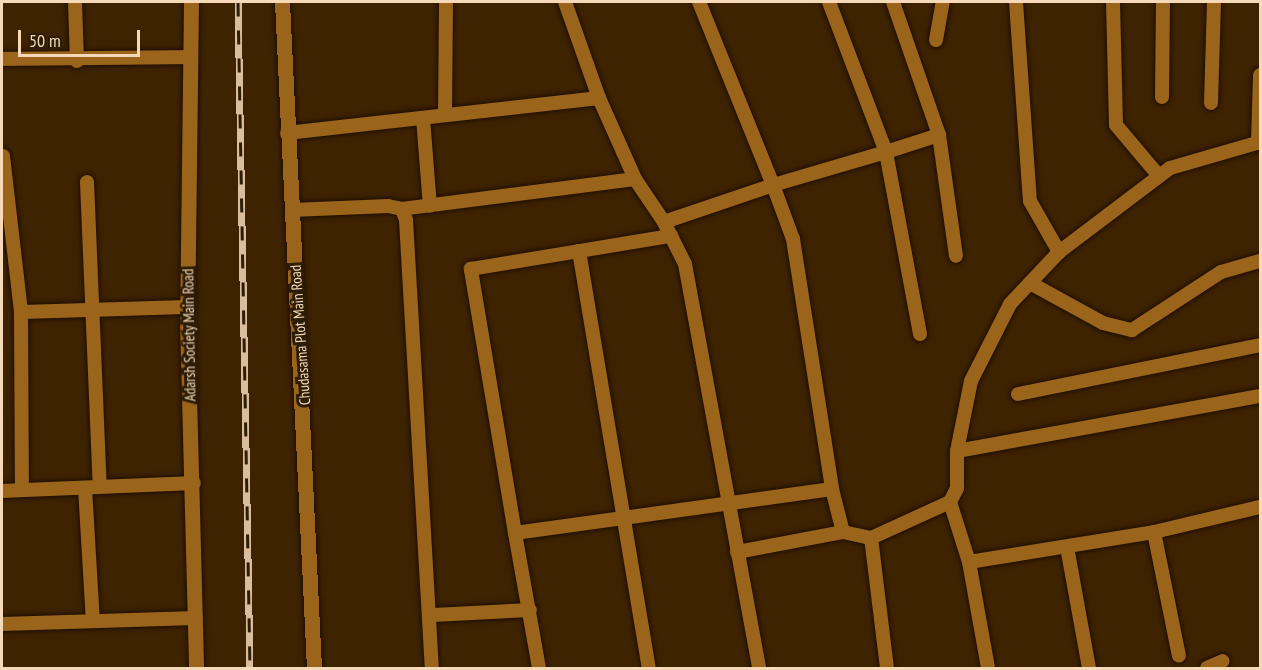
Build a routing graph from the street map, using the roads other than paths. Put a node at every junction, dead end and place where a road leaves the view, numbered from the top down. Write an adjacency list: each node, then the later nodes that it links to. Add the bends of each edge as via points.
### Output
1 (75, 2): 17 (street)
2 (191, 2): 15 (street, Adarsh Society Main Road)
3 (282, 2): 24 (street, Chudasama Plot Main Road)
4 (446, 2): 22 (street)
5 (564, 2): 20 (street)
6 (699, 2): 32 (street)
7 (829, 2): 27 (street)
8 (893, 2): 25 (street)
9 (943, 2): 14 (street)
10 (1016, 2): 39 (street, via 1030,201)
11 (1113, 2): 29 (street, via 1116,125)
12 (1163, 2): 19 (street)
13 (1214, 2): 21 (street)
14 (936, 40)
15 (190, 57): 17 (street); 43 (street, Adarsh Society Main Road)
16 (2, 58): 17 (street)
17 (77, 61)
18 (1260, 75): 26 (street)
19 (1162, 96)
20 (599, 98): 22 (street); 30 (street)
21 (1211, 103)
22 (445, 115): 23 (street)
23 (423, 118): 24 (street); 33 (street)
24 (287, 133): 34 (street, Chudasama Plot Main Road)
25 (939, 135): 27 (street); 40 (street)
26 (1259, 142): 29 (street, via 1170,168)
27 (886, 152): 32 (street); 46 (street)
28 (3, 156): 45 (street)
29 (1160, 176): 39 (street)
30 (635, 179): 33 (street); 36 (street)
31 (87, 182): 44 (street)
32 (773, 185): 36 (street); 53 (street, via 793,239)
33 (430, 206): 35 (street)
34 (292, 210): 35 (street); 75 (street, Chudasama Plot Main Road)
35 (402, 210): 68 (street)
36 (664, 222): 37 (street)
37 (671, 236): 38 (street); 57 (street, via 685,264)
38 (579, 251): 59 (street); 62 (street, via 471,269)
39 (1059, 252): 42 (street)
40 (956, 256)
41 (1260, 261): 42 (street, via 1221,272 1132,330 1103,323)
42 (1030, 283): 50 (street, via 988,338 971,381)
43 (187, 307): 44 (street); 51 (street, Adarsh Society Main Road)
44 (93, 310): 45 (street); 52 (street)
45 (21, 312): 54 (street)
46 (920, 334)
47 (1260, 345): 48 (street)
48 (1018, 394)
49 (1260, 396): 50 (street)
50 (957, 452): 56 (street, via 957,488)
51 (194, 483): 52 (street); 69 (street, Adarsh Society Main Road)
52 (92, 487): 54 (street); 70 (street)
53 (832, 489): 57 (street); 60 (street)
54 (22, 490): 55 (street)
55 (2, 491)
56 (950, 502): 63 (street); 66 (street)
57 (727, 503): 59 (street); 65 (street)
58 (1260, 510): 61 (street)
59 (624, 518): 62 (street); 78 (street)
60 (843, 532): 63 (street); 65 (street)
61 (1154, 532): 64 (street); 72 (street)
62 (515, 533): 67 (street)
63 (871, 538): 80 (street)
64 (1067, 547): 66 (street); 82 (street)
65 (736, 552): 79 (street)
66 (969, 562): 81 (street)
67 (530, 610): 68 (street); 77 (street)
68 (433, 615): 76 (street)
69 (196, 618): 70 (street); 74 (street, Adarsh Society Main Road)
70 (93, 621): 71 (street)
71 (2, 624)
72 (1179, 656)
73 (1223, 661): 83 (street)
74 (196, 669)
75 (314, 669)
76 (432, 669)
77 (539, 669)
78 (649, 669)
79 (759, 669)
80 (887, 669)
81 (988, 669)
82 (1089, 669)
83 (1207, 669)

